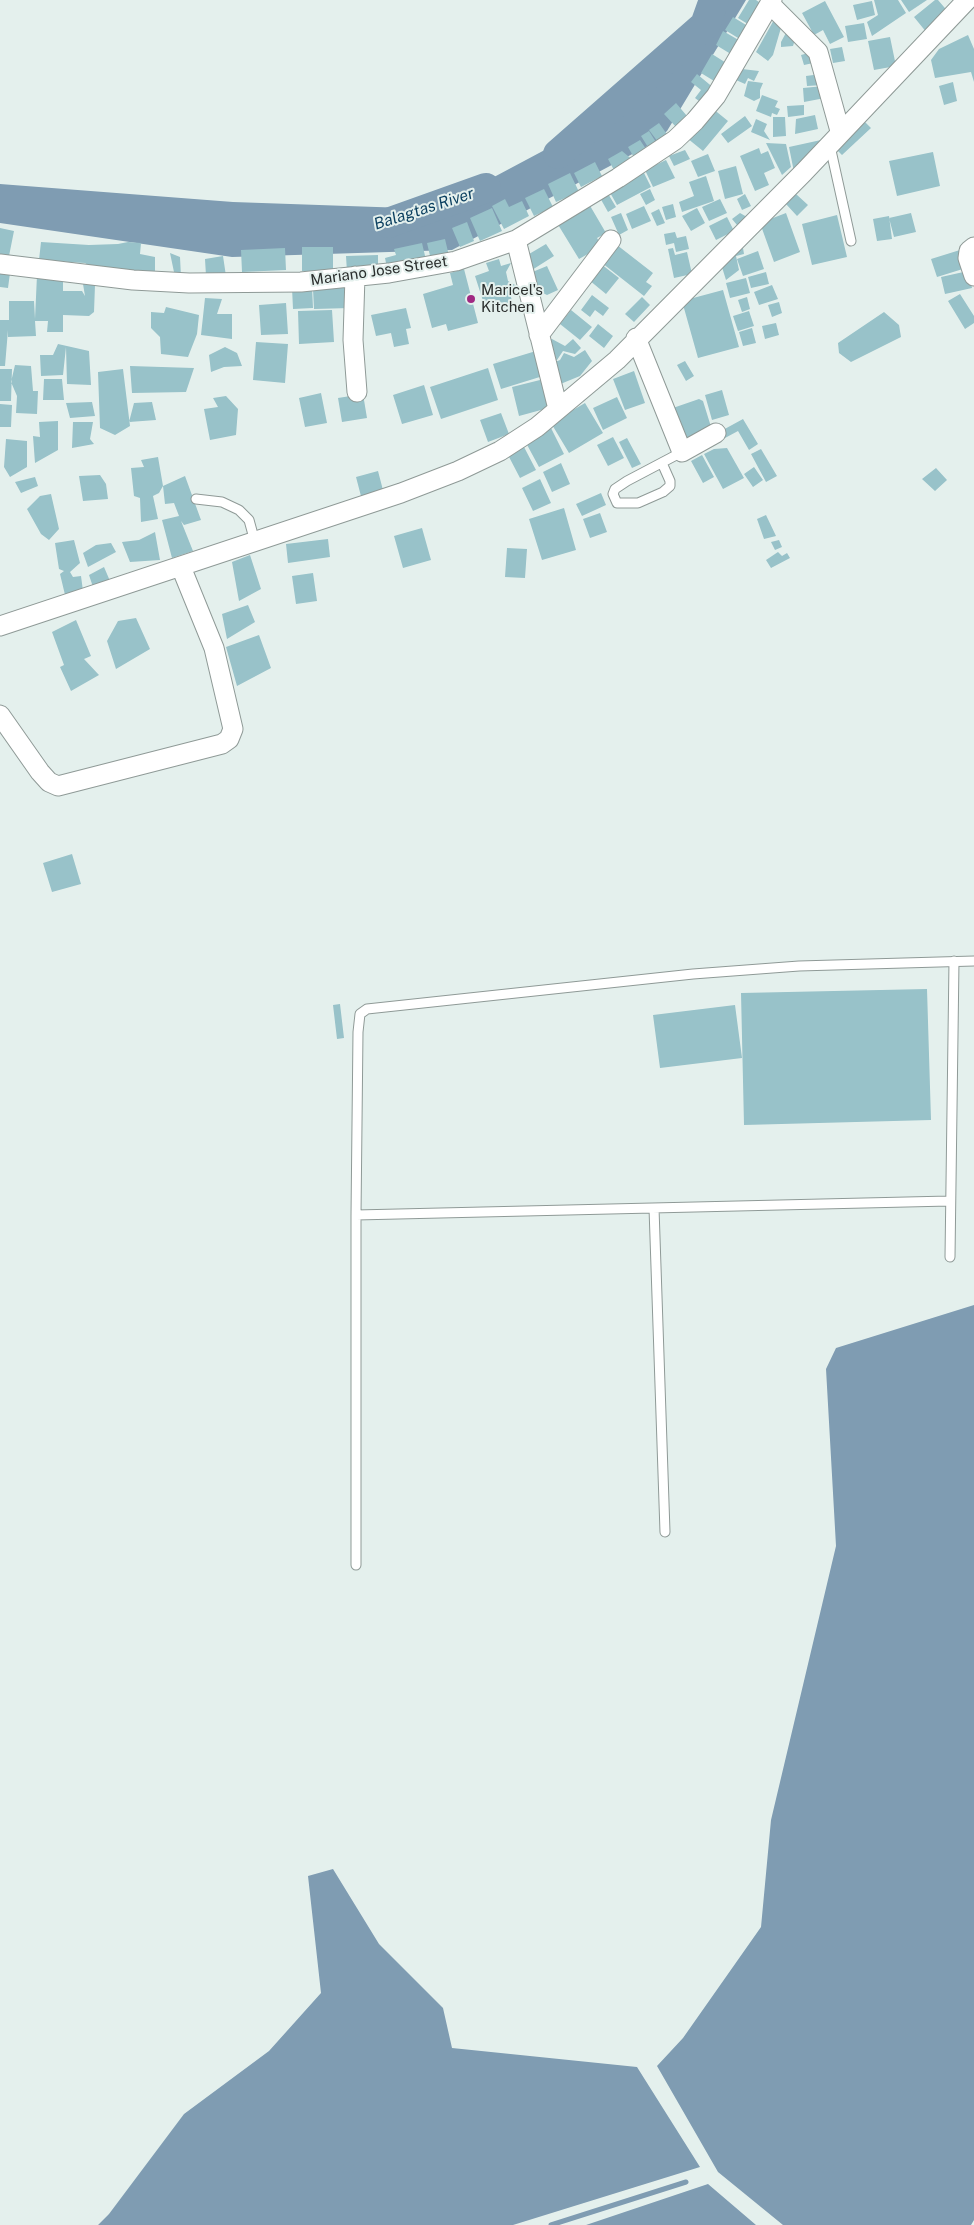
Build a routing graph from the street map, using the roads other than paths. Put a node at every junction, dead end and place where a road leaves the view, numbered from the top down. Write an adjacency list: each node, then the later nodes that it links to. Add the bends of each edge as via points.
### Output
1 (968, 0): 3 (street)
2 (771, 2): 3 (street, via 818,52); 4 (street, Mariano Jose Street, via 716,96 696,121 675,140 618,178)
3 (835, 137): 6 (lane); 12 (street, via 804,172)
4 (516, 240): 9 (street, Mariano Jose Street, via 448,262); 11 (street)
5 (611, 240): 11 (street)
6 (851, 241)
7 (974, 247): 10 (street, via 968,258)
8 (0, 264): 9 (street, Mariano Jose Street, via 133,280 189,283 301,282)
9 (355, 276): 13 (street, via 353,340)
10 (974, 276)
11 (539, 335): 14 (street)
12 (636, 338): 14 (street, via 617,360); 16 (street)
13 (357, 392)
14 (558, 409): 19 (street, via 500,451 458,471)
15 (716, 433): 16 (street)
16 (682, 452): 17 (lane)
17 (662, 463): 17 (lane, via 670,481 664,492 638,503 617,503 613,494 615,489)
18 (196, 499): 19 (lane, via 222,502 239,510 249,520)
19 (255, 542): 20 (street)
20 (181, 567): 21 (street); 22 (street, via 216,655 233,729 229,739 222,744 58,786 40,772)
21 (0, 626)
22 (0, 715)
23 (954, 961): 24 (lane); 25 (lane); 27 (lane, via 799,966 693,974 367,1009 360,1014 358,1032)
24 (974, 961)
25 (949, 1201): 26 (lane); 28 (lane)
26 (654, 1208): 27 (lane); 29 (lane)
27 (356, 1215): 30 (lane)
28 (950, 1257)
29 (665, 1532)
30 (356, 1565)

